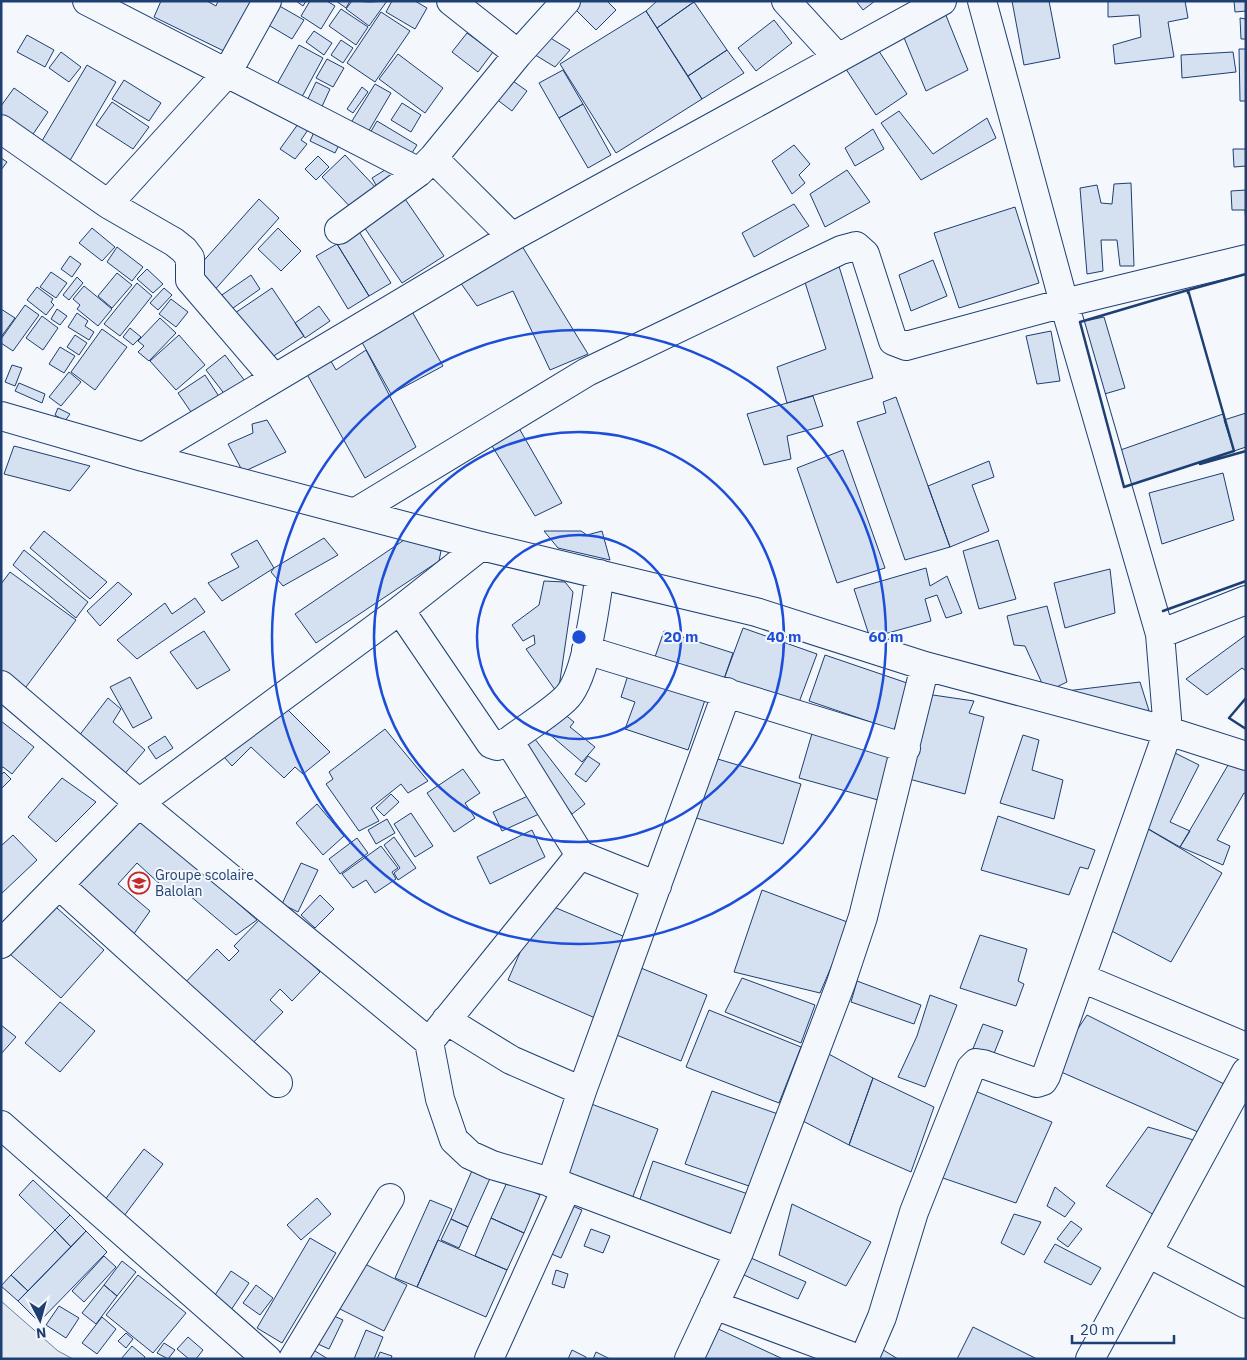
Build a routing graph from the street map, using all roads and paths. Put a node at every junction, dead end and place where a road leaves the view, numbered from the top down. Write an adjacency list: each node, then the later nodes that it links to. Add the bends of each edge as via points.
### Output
1 (87, 1): 10 (street)
2 (267, 1): 10 (street)
3 (451, 1): 8 (street)
4 (566, 1): 8 (street)
5 (786, 1): 9 (street)
6 (942, 1): 9 (street)
7 (982, 1): 17 (street)
8 (518, 54): 12 (street)
9 (838, 58): 15 (street)
10 (227, 73): 12 (street); 13 (street)
11 (1, 129): 13 (street)
12 (426, 165): 14 (street); 15 (street)
13 (108, 204): 18 (street, via 184,250 190,258 190,280)
14 (339, 230)
15 (512, 237): 18 (street)
16 (1246, 258): 17 (street)
17 (1064, 303): 21 (street, via 906,346 893,341 865,254 856,246 842,250 587,372); 26 (street)
18 (274, 378): 20 (street)
19 (1, 416): 20 (street)
20 (143, 456): 21 (street)
21 (356, 512): 22 (street)
22 (481, 546): 23 (street); 25 (street)
23 (600, 574): 27 (street); 28 (street, via 756,612)
24 (1246, 600): 26 (street)
25 (400, 610): 32 (street, via 490,744 497,746); 35 (street)
26 (1160, 634): 31 (street)
27 (586, 650): 30 (street); 32 (street, via 576,684 566,698)
28 (925, 666): 31 (street); 33 (street)
29 (1, 685): 35 (street)
30 (727, 692): 33 (street); 38 (street)
31 (1168, 731): 34 (street); 40 (street)
32 (509, 741): 36 (street)
33 (906, 748): 51 (street, via 863,917 841,984)
34 (1246, 756)
35 (139, 803): 37 (street); 42 (street)
36 (580, 855): 38 (street); 41 (street)
37 (59, 885): 39 (street); 45 (street)
38 (657, 886): 46 (street)
39 (1, 944)
40 (1082, 978): 43 (street); 60 (street, via 1043,1081 1036,1083 983,1064 976,1063 971,1068 914,1212 882,1317)
41 (446, 1020): 42 (street); 46 (street, via 511,1060)
42 (429, 1042): 49 (street, via 440,1099 454,1140 470,1155 492,1166)
43 (1246, 1047)
44 (1246, 1072): 47 (street)
45 (278, 1082)
46 (582, 1091): 49 (street)
47 (1237, 1110): 52 (street)
48 (1, 1125): 55 (street)
49 (559, 1185): 51 (street); 57 (street)
50 (390, 1198): 56 (street)
51 (739, 1252): 54 (street)
52 (1148, 1253): 53 (street); 61 (street)
53 (1246, 1304)
54 (714, 1305): 58 (street); 59 (street)
55 (267, 1359)
56 (293, 1359)
57 (489, 1359)
58 (689, 1359)
59 (859, 1359)
60 (864, 1359)
61 (1090, 1359)

